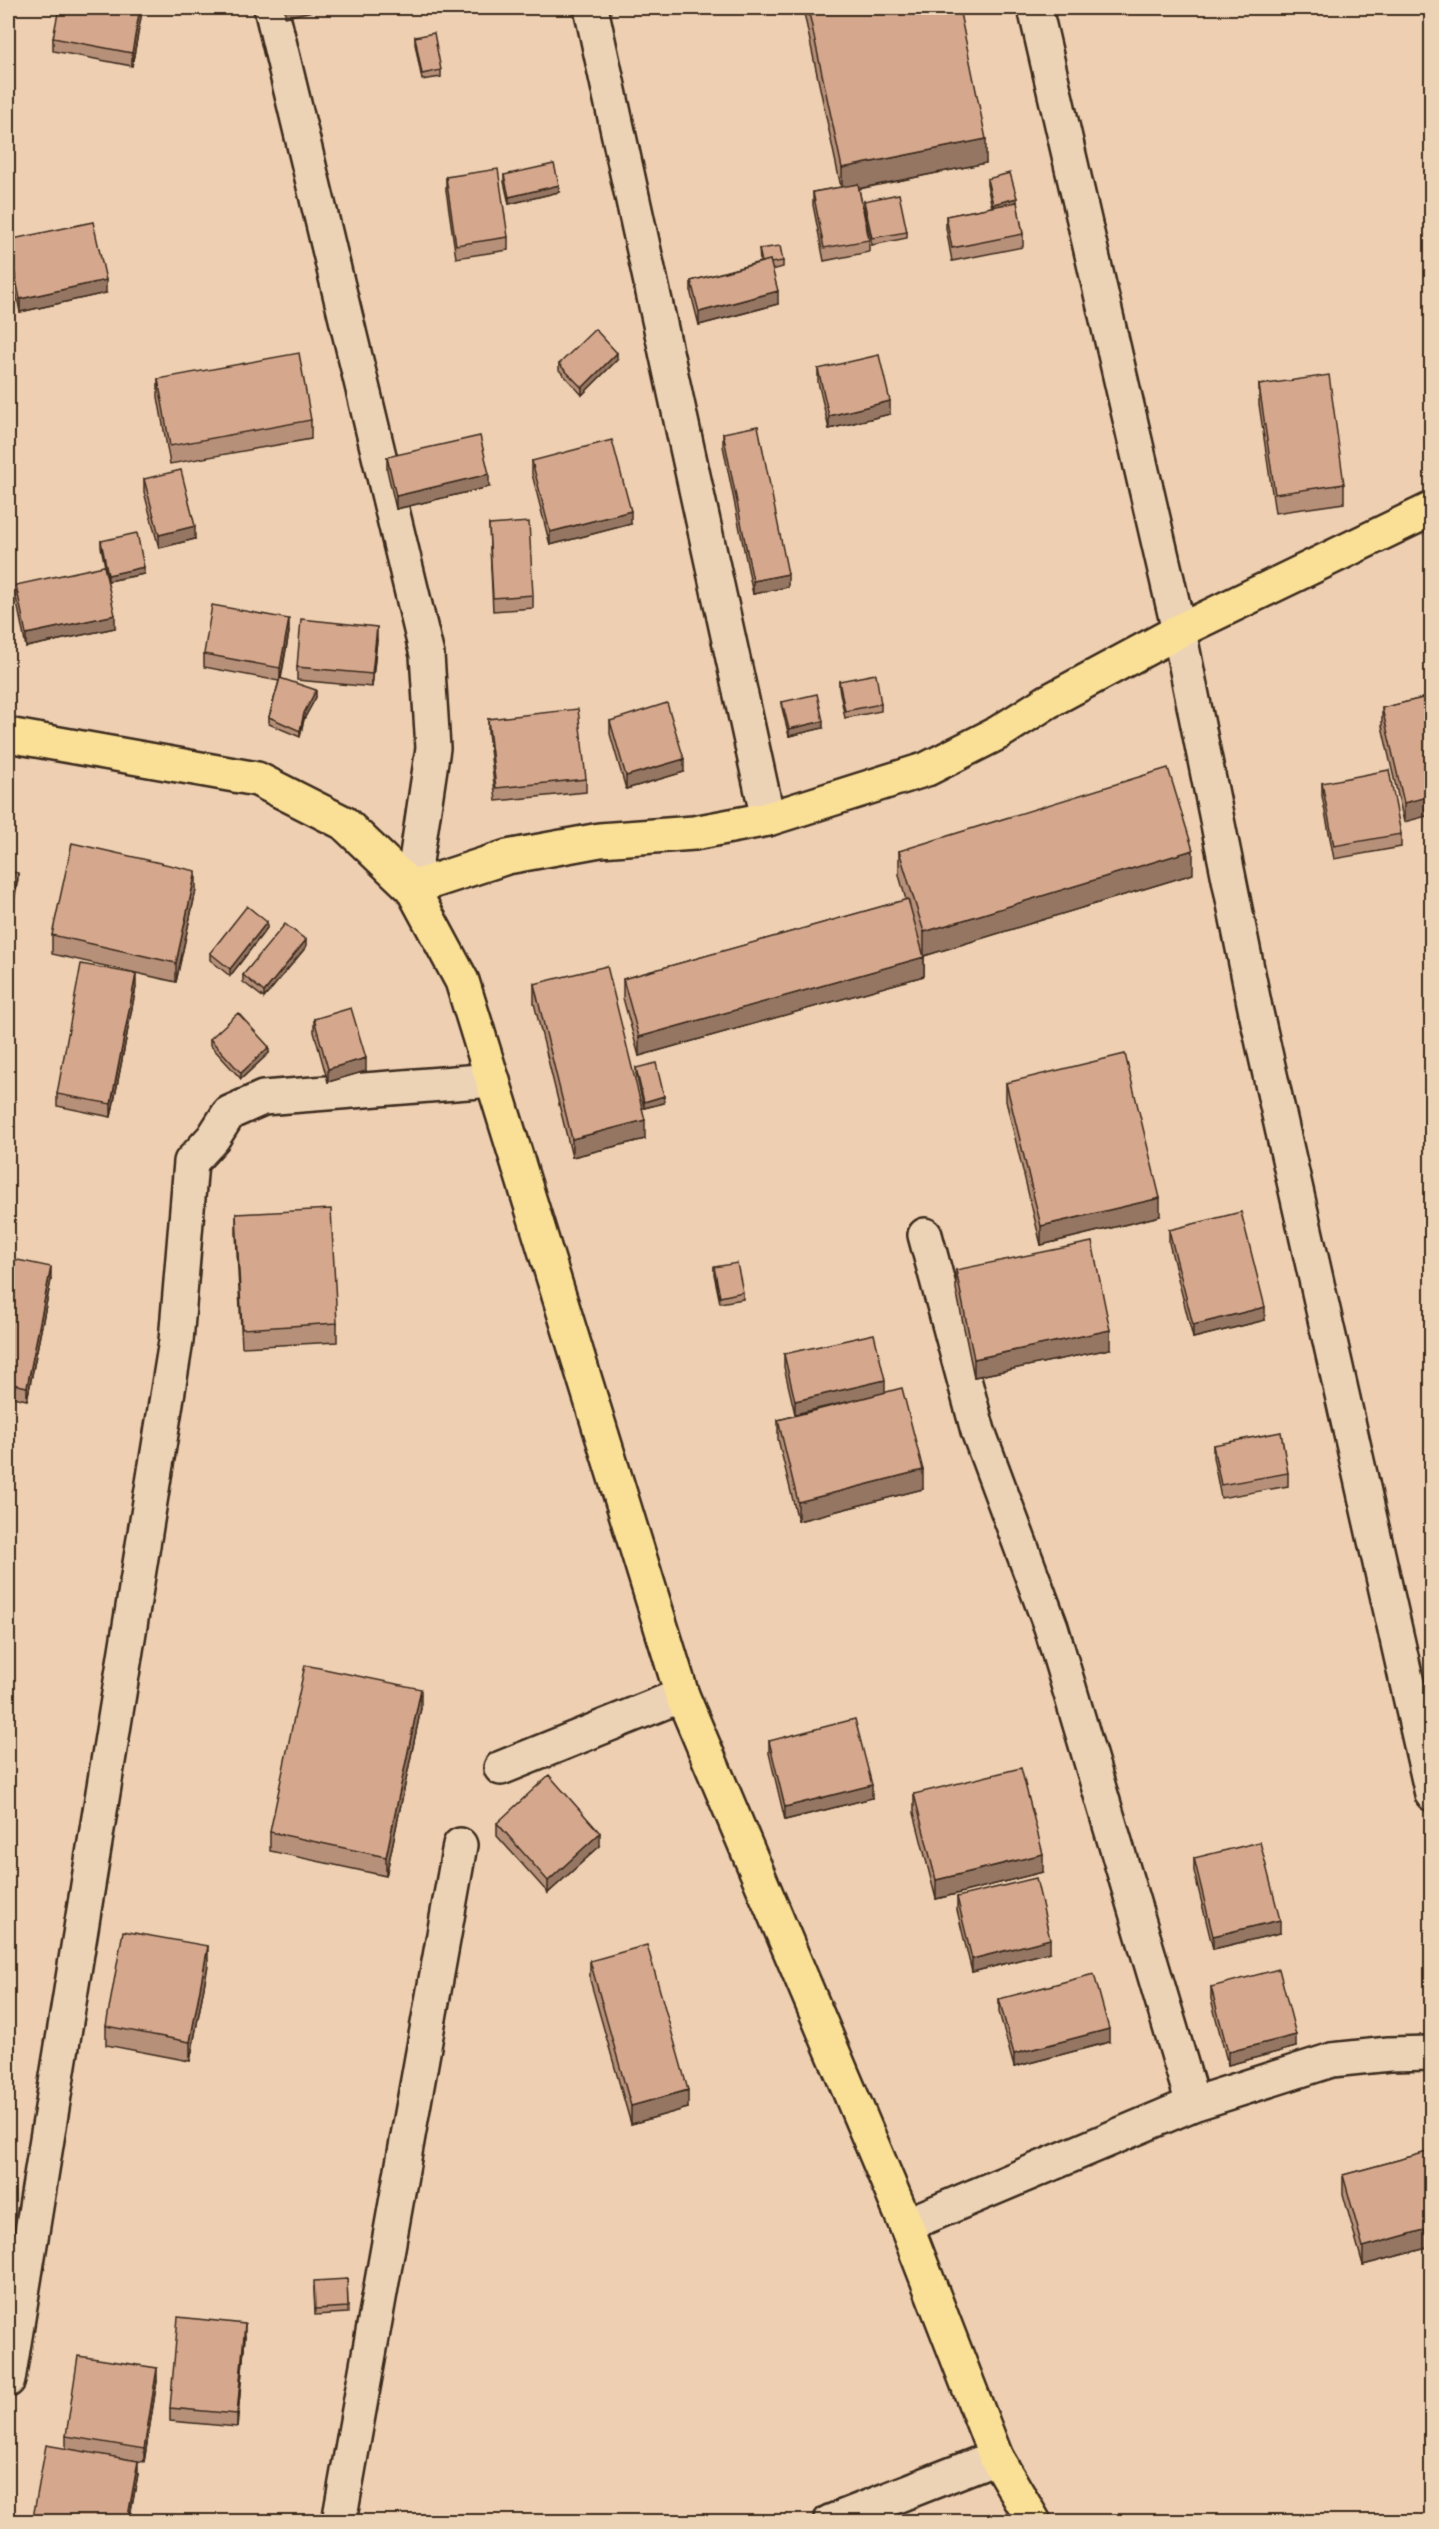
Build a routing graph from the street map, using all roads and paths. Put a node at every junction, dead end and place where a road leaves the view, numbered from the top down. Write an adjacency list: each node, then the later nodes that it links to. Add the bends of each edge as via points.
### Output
1 (271, 8): 8 (street, via 427,655 433,748)
2 (591, 8): 7 (street)
3 (1035, 8): 5 (street)
4 (1431, 509): 5 (main road)
5 (1179, 631): 7 (main road, via 927,769); 13 (street, via 1255,1008)
6 (8, 735): 8 (main road, via 257,779 344,823)
7 (768, 819): 8 (main road, via 694,834 600,840 507,857)
8 (412, 888): 9 (main road, via 462,981)
9 (493, 1080): 11 (main road); 18 (street, via 262,1098 229,1113 191,1162 176,1341)
10 (925, 1235): 16 (street, via 978,1431 1051,1628)
11 (682, 1695): 12 (street); 17 (main road)
12 (501, 1768)
13 (1431, 1794)
14 (460, 1845): 20 (street)
15 (1431, 2053): 16 (street, via 1332,2060)
16 (1193, 2104): 17 (street)
17 (906, 2225): 19 (main road)
18 (8, 2380)
19 (996, 2457): 21 (street); 22 (main road)
20 (339, 2522)
21 (830, 2522)
22 (1034, 2522)

